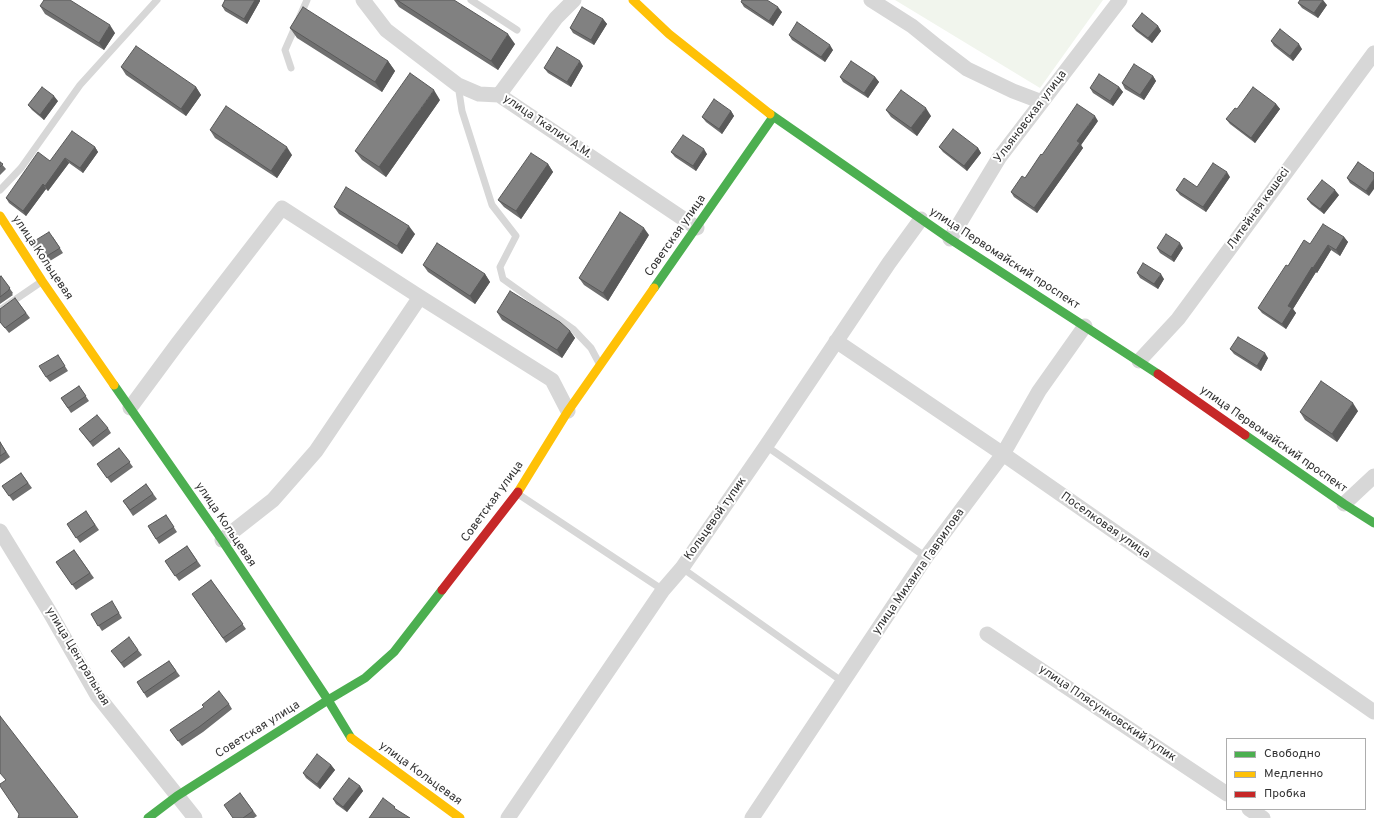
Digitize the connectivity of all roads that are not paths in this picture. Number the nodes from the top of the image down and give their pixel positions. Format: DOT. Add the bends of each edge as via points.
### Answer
graph roads {
  1 [pos="306,0"];
  2 [pos="363,0"];
  3 [pos="471,0"];
  4 [pos="574,0"];
  5 [pos="633,0"];
  6 [pos="871,0"];
  7 [pos="1120,0"];
  8 [pos="155,1"];
  9 [pos="517,30"];
  10 [pos="1374,53"];
  11 [pos="291,68"];
  12 [pos="458,85"];
  13 [pos="500,95"];
  14 [pos="1042,102"];
  15 [pos="773,117"];
  16 [pos="0,190"];
  17 [pos="0,216"];
  18 [pos="921,220"];
  19 [pos="696,228"];
  20 [pos="950,239"];
  21 [pos="42,281"];
  22 [pos="420,298"];
  23 [pos="0,310"];
  24 [pos="1085,326"];
  25 [pos="836,341"];
  26 [pos="1139,361"];
  27 [pos="600,364"];
  28 [pos="130,408"];
  29 [pos="568,411"];
  30 [pos="766,446"];
  31 [pos="1003,454"];
  32 [pos="1374,476"];
  33 [pos="517,494"];
  34 [pos="1344,504"];
  35 [pos="1374,523"];
  36 [pos="0,531"];
  37 [pos="222,540"];
  38 [pos="926,557"];
  39 [pos="682,568"];
  40 [pos="663,590"];
  41 [pos="987,634"];
  42 [pos="843,682"];
  43 [pos="328,700"];
  44 [pos="1374,712"];
  45 [pos="1226,793"];
  46 [pos="177,796"];
  47 [pos="1251,810"];
  48 [pos="148,818"];
  49 [pos="195,818"];
  50 [pos="460,818"];
  51 [pos="508,818"];
  52 [pos="752,818"];
  53 [pos="1263,818"];
  1 -- 11 [label="lane" via="285,50"];
  2 -- 12 [label="street, улица Ткалич А.М." via="386,30"];
  3 -- 9 [label="lane"];
  4 -- 13 [label="street" via="556,18"];
  5 -- 15 [label="street, улица Первомайский проспект" via="669,34"];
  6 -- 14 [label="street" via="912,26 967,69"];
  7 -- 14 [label="street, Ульяновская улица"];
  8 -- 16 [label="lane" via="80,85 21,168"];
  10 -- 26 [label="street, Литейная көшесі" via="1178,319"];
  12 -- 13 [label="street, улица Ткалич А.М." via="479,94"];
  12 -- 27 [label="lane" via="462,111 492,205 516,236 500,267 503,279 573,329 591,348"];
  13 -- 19 [label="street, улица Ткалич А.М."];
  14 -- 20 [label="street, Ульяновская улица" via="999,158"];
  15 -- 18 [label="street, улица Первомайский проспект"];
  15 -- 19 [label="street, Советская улица"];
  17 -- 21 [label="street, улица Кольцевая"];
  18 -- 20 [label="street, улица Первомайский проспект"];
  18 -- 25 [label="street, Кольцевой тупик"];
  19 -- 27 [label="street, Советская улица"];
  20 -- 24 [label="street, улица Первомайский проспект"];
  21 -- 23 [label="lane"];
  21 -- 28 [label="street, улица Кольцевая"];
  22 -- 28 [label="street" via="282,208"];
  22 -- 29 [label="street" via="552,380"];
  22 -- 37 [label="street" via="316,451 273,500"];
  24 -- 26 [label="street, улица Первомайский проспект"];
  24 -- 31 [label="street, улица Михаила Гаврилова" via="1039,391"];
  25 -- 30 [label="street, Кольцевой тупик"];
  25 -- 31 [label="street, Поселковая улица"];
  26 -- 34 [label="street, улица Первомайский проспект"];
  27 -- 29 [label="street, Советская улица"];
  28 -- 37 [label="street, улица Кольцевая"];
  29 -- 33 [label="street, Советская улица"];
  30 -- 38 [label="lane"];
  30 -- 39 [label="street, Кольцевой тупик"];
  31 -- 38 [label="street, улица Михаила Гаврилова"];
  31 -- 44 [label="street, Поселковая улица"];
  32 -- 34 [label="street"];
  33 -- 40 [label="lane"];
  33 -- 43 [label="street, Советская улица" via="394,652 365,678"];
  34 -- 35 [label="street, улица Первомайский проспект"];
  36 -- 46 [label="street, улица Центральная" via="97,696"];
  37 -- 43 [label="street, улица Кольцевая"];
  38 -- 42 [label="street, улица Михаила Гаврилова"];
  39 -- 40 [label="street, Кольцевой тупик"];
  39 -- 42 [label="lane"];
  40 -- 51 [label="street, Кольцевой тупик"];
  41 -- 45 [label="street, улица Плясунковский тупик"];
  42 -- 52 [label="street, улица Михаила Гаврилова"];
  43 -- 46 [label="street, Советская улица"];
  43 -- 50 [label="street, улица Кольцевая" via="352,739"];
  46 -- 48 [label="street, Советская улица"];
  46 -- 49 [label="street, улица Центральная"];
  47 -- 53 [label="street"];
}
